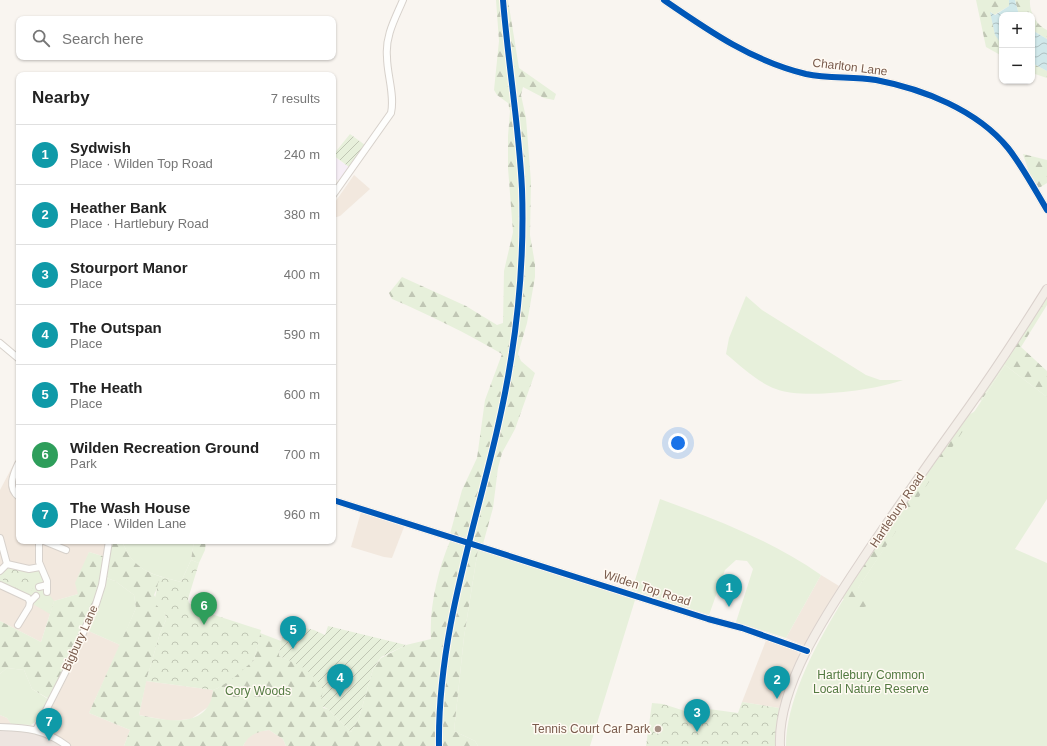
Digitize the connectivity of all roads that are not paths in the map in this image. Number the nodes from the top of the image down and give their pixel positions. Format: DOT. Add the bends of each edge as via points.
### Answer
graph roads {
  1 [pos="403,0"];
  2 [pos="664,0"];
  3 [pos="336,191"];
  4 [pos="1047,210"];
  5 [pos="1047,289"];
  6 [pos="0,343"];
  7 [pos="16,356"];
  8 [pos="16,468"];
  9 [pos="16,495"];
  10 [pos="336,501"];
  11 [pos="0,538"];
  12 [pos="40,544"];
  13 [pos="51,544"];
  14 [pos="109,544"];
  15 [pos="66,550"];
  16 [pos="7,564"];
  17 [pos="40,567"];
  18 [pos="0,571"];
  19 [pos="0,585"];
  20 [pos="47,585"];
  21 [pos="39,587"];
  22 [pos="47,592"];
  23 [pos="36,596"];
  24 [pos="30,602"];
  25 [pos="18,625"];
  26 [pos="807,651"];
  27 [pos="0,727"];
  28 [pos="36,730"];
  29 [pos="67,746"];
  30 [pos="780,746"];
  1 -- 3 [label="street" via="387,42 391,113"];
  2 -- 4 [label="street, Charlton Lane" via="729,44 772,63 829,78 873,80 894,84 969,114 1007,147"];
  5 -- 26 [label="main road, Hartlebury Road" via="837,598"];
  6 -- 7 [label="street"];
  8 -- 9 [label="street" via="12,483"];
  10 -- 26 [label="street, Wilden Top Road" via="742,628"];
  11 -- 16 [label="street"];
  12 -- 17 [label="street"];
  13 -- 15 [label="street"];
  14 -- 28 [label="street, Bigbury Lane" via="96,604"];
  16 -- 17 [label="street" via="24,568"];
  16 -- 18 [label="street"];
  17 -- 20 [label="street"];
  19 -- 24 [label="street" via="28,598"];
  20 -- 21 [label="street"];
  20 -- 22 [label="street"];
  23 -- 24 [label="street"];
  24 -- 25 [label="street"];
  26 -- 30 [label="main road, Hartlebury Road" via="784,709"];
  27 -- 28 [label="street"];
  28 -- 29 [label="street" via="52,736"];
}
